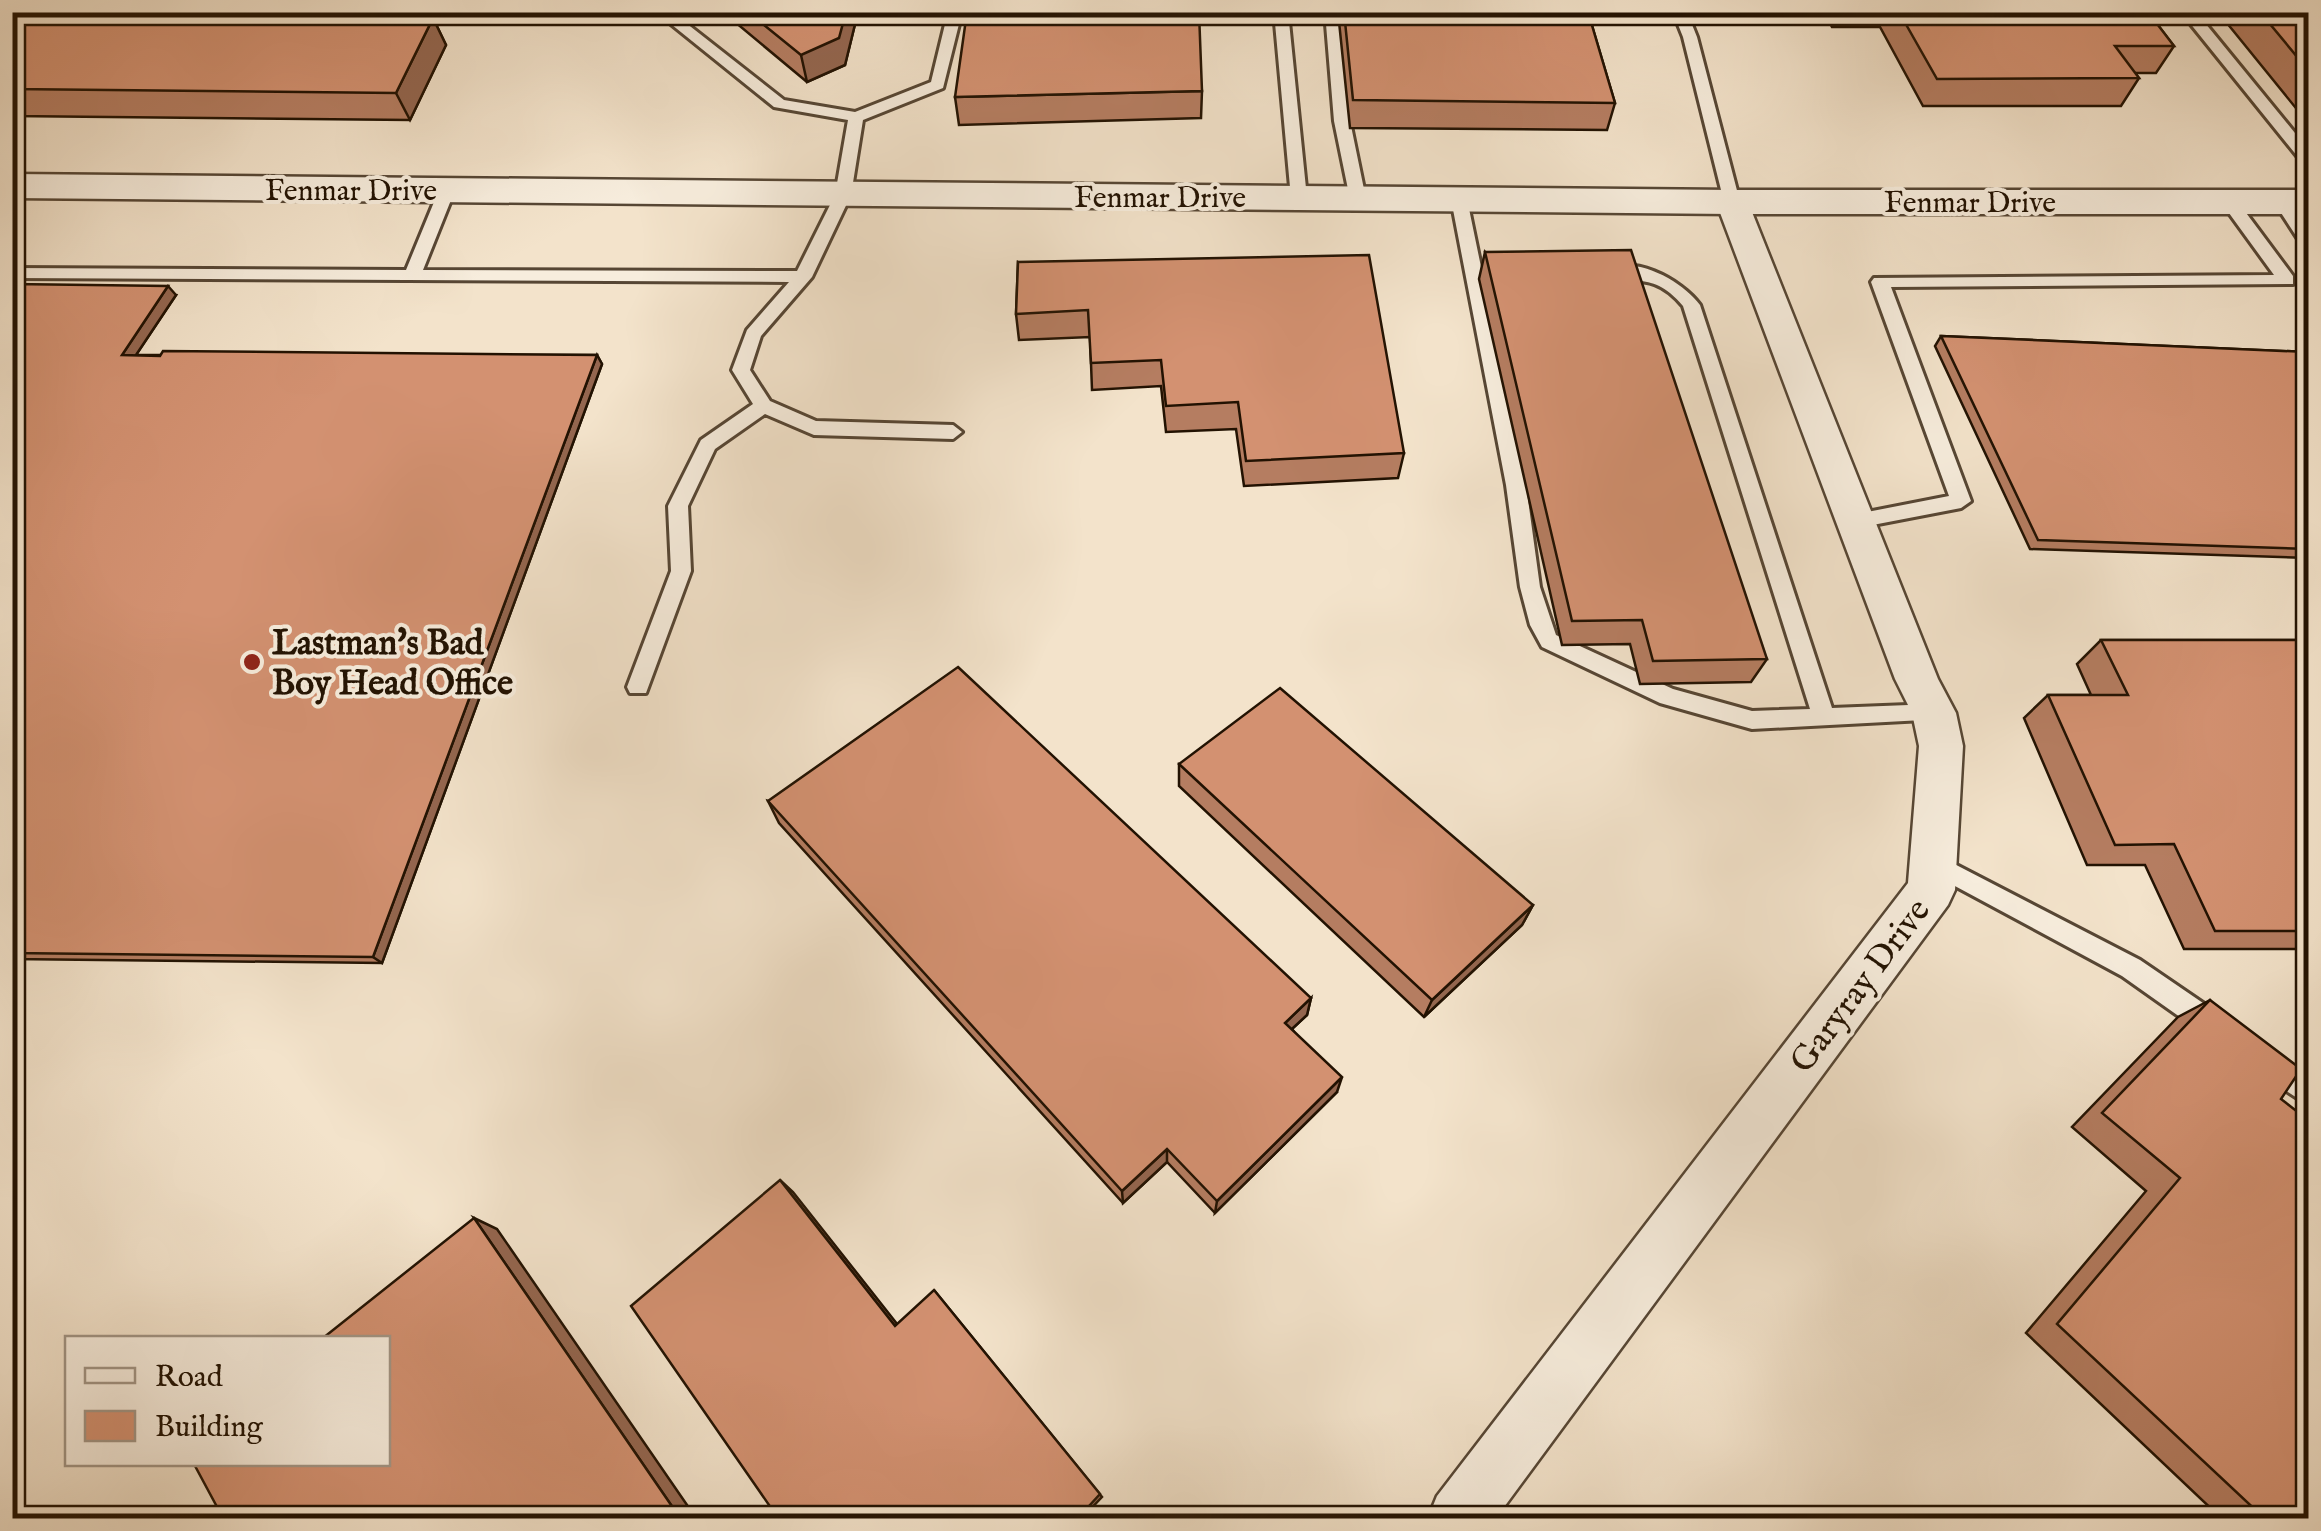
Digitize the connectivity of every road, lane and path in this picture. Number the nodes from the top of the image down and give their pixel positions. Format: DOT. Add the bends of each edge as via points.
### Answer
graph roads {
  1 [pos="663,12"];
  2 [pos="954,12"];
  3 [pos="1281,12"];
  4 [pos="1332,12"];
  5 [pos="1680,12"];
  6 [pos="2188,12"];
  7 [pos="856,117"];
  8 [pos="2308,159"];
  9 [pos="12,186"];
  10 [pos="446,190"];
  11 [pos="844,195"];
  12 [pos="1298,198"];
  13 [pos="1358,198"];
  14 [pos="1459,200"];
  15 [pos="1732,202"];
  16 [pos="2230,202"];
  17 [pos="2295,202"];
  18 [pos="2308,241"];
  19 [pos="12,273"];
  20 [pos="1587,273"];
  21 [pos="412,275"];
  22 [pos="803,277"];
  23 [pos="763,406"];
  24 [pos="953,432"];
  25 [pos="1857,521"];
  26 [pos="638,687"];
  27 [pos="1934,713"];
  28 [pos="1824,718"];
  29 [pos="1935,864"];
  30 [pos="2308,1092"];
  31 [pos="1460,1518"];
  1 -- 7 [label="lane" via="779,104"];
  2 -- 7 [label="lane" via="938,85"];
  3 -- 12 [label="lane"];
  4 -- 13 [label="lane" via="1342,122"];
  5 -- 15 [label="lane"];
  6 -- 8 [label="lane"];
  7 -- 11 [label="lane"];
  9 -- 10 [label="street, Fenmar Drive"];
  10 -- 11 [label="street, Fenmar Drive"];
  10 -- 21 [label="lane"];
  11 -- 12 [label="street, Fenmar Drive"];
  11 -- 22 [label="lane"];
  12 -- 13 [label="street, Fenmar Drive"];
  13 -- 14 [label="street, Fenmar Drive"];
  14 -- 15 [label="street, Fenmar Drive"];
  14 -- 28 [label="lane" via="1482,273 1534,599 1549,641 1620,677 1752,720"];
  15 -- 16 [label="street, Fenmar Drive"];
  15 -- 25 [label="street, Garyray Drive"];
  16 -- 17 [label="street, Fenmar Drive"];
  16 -- 25 [label="lane" via="2286,280 1880,282 1961,501"];
  17 -- 18 [label="lane"];
  19 -- 21 [label="lane"];
  20 -- 28 [label="lane" via="1659,277 1677,286 1691,305"];
  21 -- 22 [label="lane"];
  22 -- 23 [label="lane" via="752,334 741,370"];
  23 -- 24 [label="lane" via="814,428"];
  23 -- 26 [label="lane" via="708,445 678,506 681,572"];
  25 -- 27 [label="street, Garyray Drive"];
  27 -- 28 [label="lane"];
  27 -- 29 [label="street, Garyray Drive" via="1941,746"];
  29 -- 30 [label="lane" via="2132,968"];
  29 -- 31 [label="street, Garyray Drive" via="1931,890"];
}
